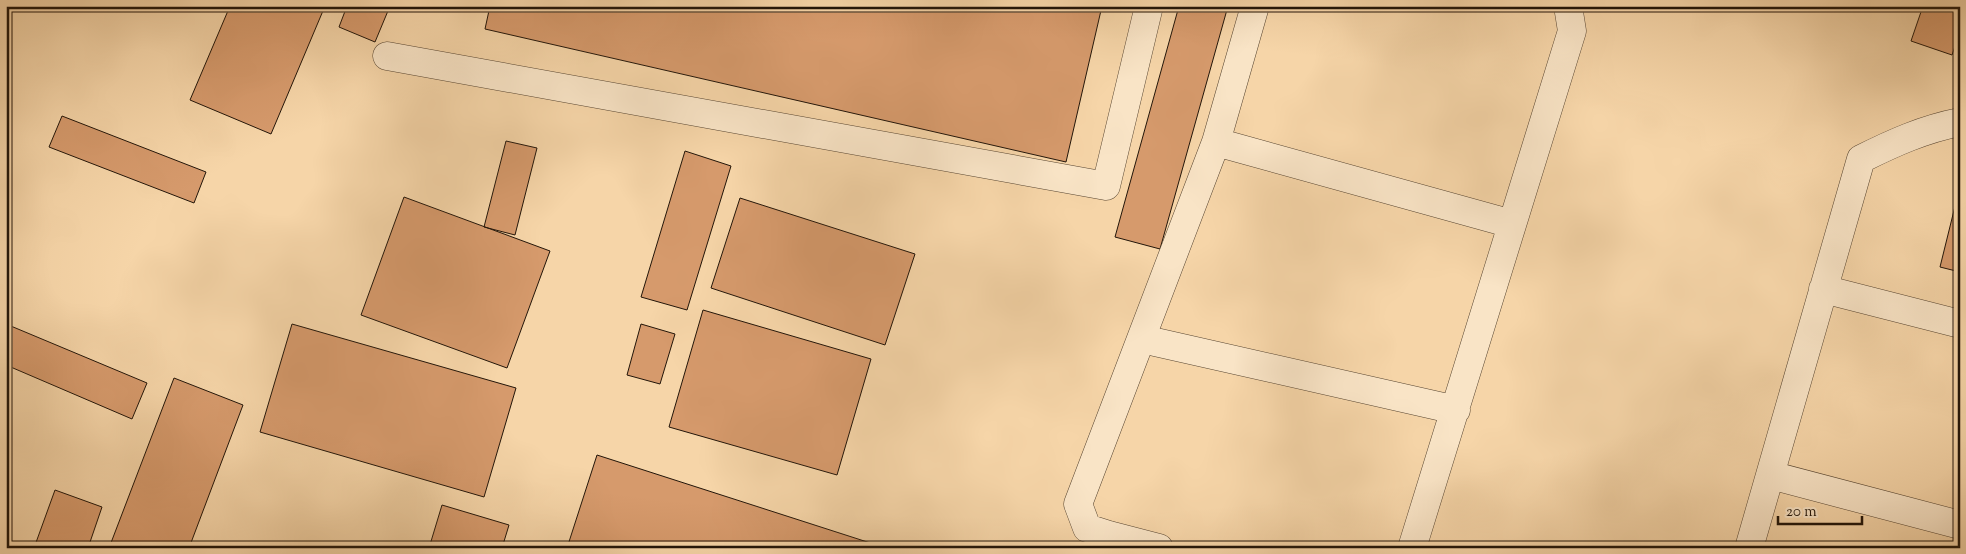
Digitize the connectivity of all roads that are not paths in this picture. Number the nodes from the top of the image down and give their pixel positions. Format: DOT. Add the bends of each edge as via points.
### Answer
graph roads {
  1 [pos="1149,6"];
  2 [pos="1255,6"];
  3 [pos="1568,6"];
  4 [pos="387,56"];
  5 [pos="1960,122"];
  6 [pos="1216,142"];
  7 [pos="1512,224"];
  8 [pos="1824,289"];
  9 [pos="1960,324"];
  10 [pos="1142,340"];
  11 [pos="1456,410"];
  12 [pos="1770,475"];
  13 [pos="1960,525"];
  14 [pos="1159,548"];
  15 [pos="1412,548"];
  16 [pos="1749,548"];
  1 -- 4 [label="street" via="1106,186"];
  2 -- 6 [label="street"];
  3 -- 7 [label="street" via="1572,31"];
  5 -- 8 [label="street" via="1901,139 1861,159"];
  6 -- 7 [label="street"];
  6 -- 10 [label="street"];
  7 -- 11 [label="street"];
  8 -- 9 [label="street"];
  8 -- 12 [label="street"];
  10 -- 11 [label="street"];
  10 -- 14 [label="street" via="1078,504 1087,528"];
  11 -- 15 [label="street"];
  12 -- 13 [label="street"];
  12 -- 16 [label="street"];
}
